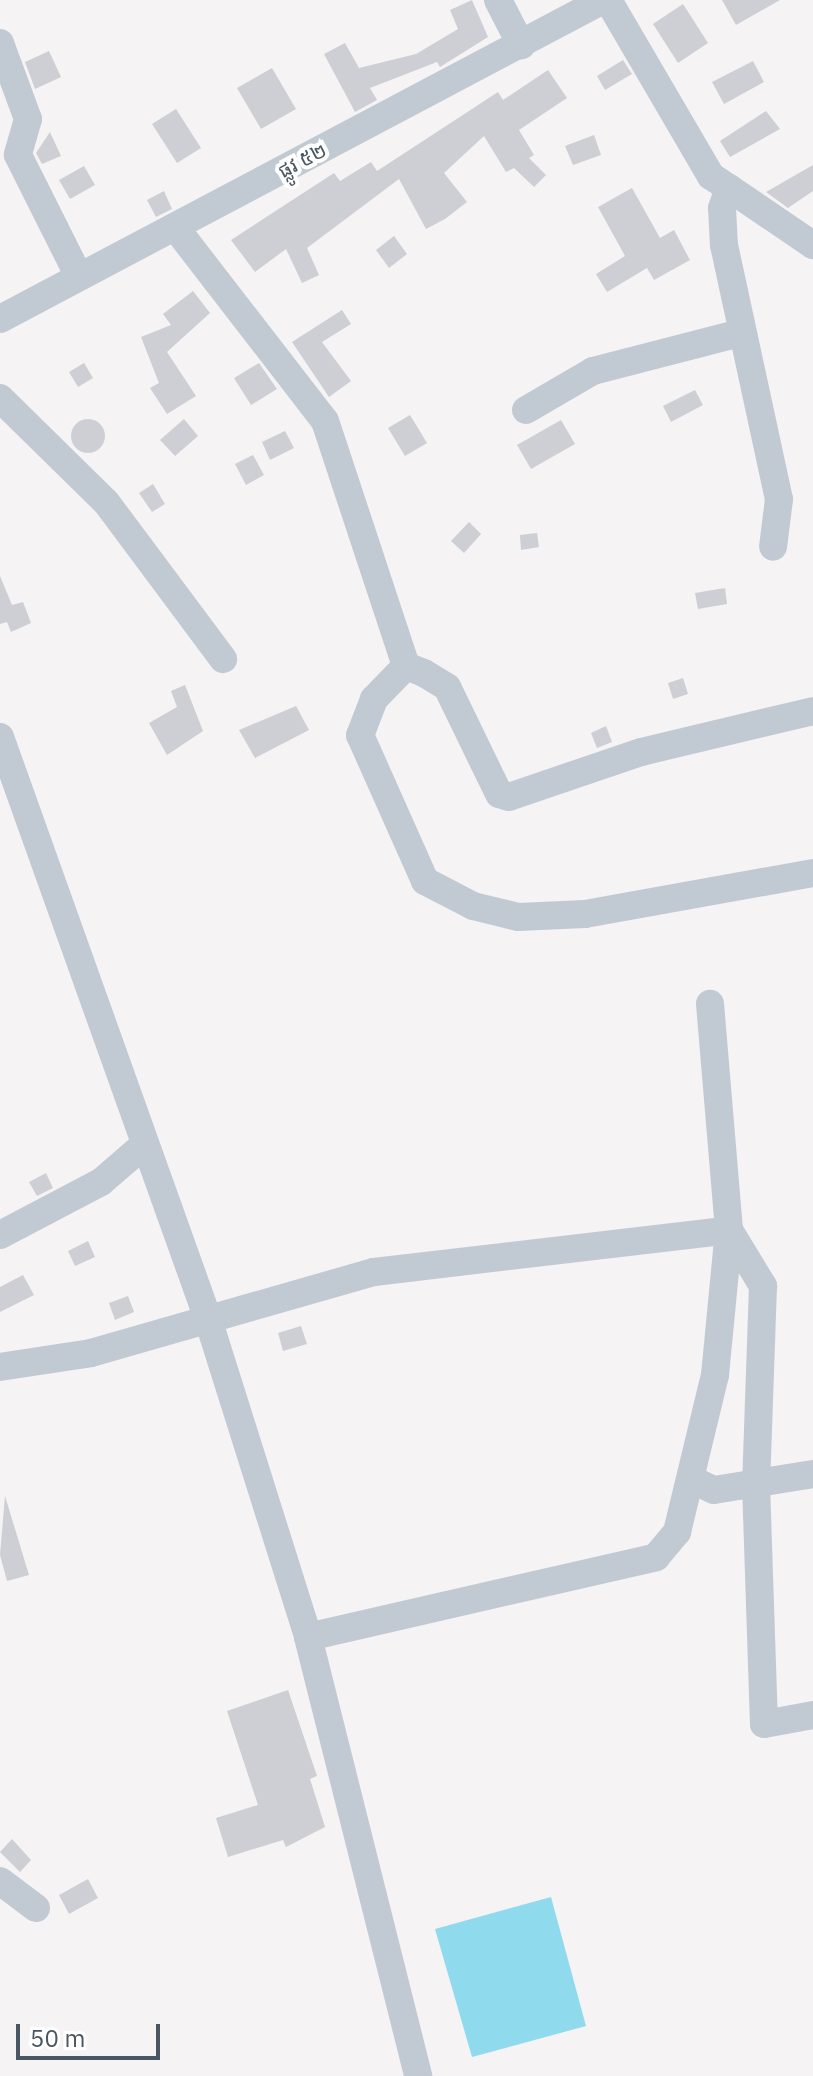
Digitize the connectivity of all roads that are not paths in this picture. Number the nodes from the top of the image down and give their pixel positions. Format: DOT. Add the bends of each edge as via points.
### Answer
graph roads {
  1 [pos="498,0"];
  2 [pos="606,0"];
  3 [pos="0,43"];
  4 [pos="521,45"];
  5 [pos="729,188"];
  6 [pos="175,227"];
  7 [pos="813,245"];
  8 [pos="79,277"];
  9 [pos="0,319"];
  10 [pos="740,333"];
  11 [pos="0,398"];
  12 [pos="526,410"];
  13 [pos="773,547"];
  14 [pos="223,659"];
  15 [pos="406,666"];
  16 [pos="813,711"];
  17 [pos="0,737"];
  18 [pos="813,873"];
  19 [pos="710,1004"];
  20 [pos="145,1144"];
  21 [pos="729,1230"];
  22 [pos="0,1235"];
  23 [pos="208,1319"];
  24 [pos="0,1367"];
  25 [pos="813,1474"];
  26 [pos="691,1479"];
  27 [pos="756,1484"];
  28 [pos="308,1637"];
  29 [pos="813,1715"];
  30 [pos="0,1881"];
  31 [pos="36,1908"];
  32 [pos="418,2076"];
  1 -- 4 [label="street"];
  2 -- 4 [label="street, ផ្លូវ ៥២"];
  2 -- 5 [label="street" via="711,176"];
  3 -- 8 [label="street" via="28,119 18,155"];
  4 -- 6 [label="street, ផ្លូវ ៥២"];
  5 -- 7 [label="street"];
  5 -- 10 [label="street" via="723,232"];
  6 -- 8 [label="street, ផ្លូវ ៥២"];
  6 -- 15 [label="street" via="325,421"];
  8 -- 9 [label="street, ផ្លូវ ៥២"];
  10 -- 12 [label="street" via="593,371"];
  10 -- 13 [label="street" via="779,499"];
  11 -- 14 [label="street" via="106,502"];
  15 -- 16 [label="street" via="447,687 499,794 509,797 641,752"];
  15 -- 18 [label="street" via="374,699 360,735 425,881 447,896 518,917 585,914"];
  17 -- 20 [label="street"];
  19 -- 21 [label="street"];
  20 -- 22 [label="street" via="101,1182"];
  20 -- 23 [label="street"];
  21 -- 23 [label="street" via="374,1272"];
  21 -- 26 [label="street" via="715,1375"];
  21 -- 27 [label="street" via="763,1286"];
  23 -- 24 [label="street" via="76,1356"];
  23 -- 28 [label="street"];
  25 -- 27 [label="street"];
  26 -- 27 [label="street" via="714,1490"];
  26 -- 28 [label="street" via="677,1532 656,1557"];
  27 -- 29 [label="street" via="764,1724"];
  28 -- 32 [label="street"];
  30 -- 31 [label="street"];
}
